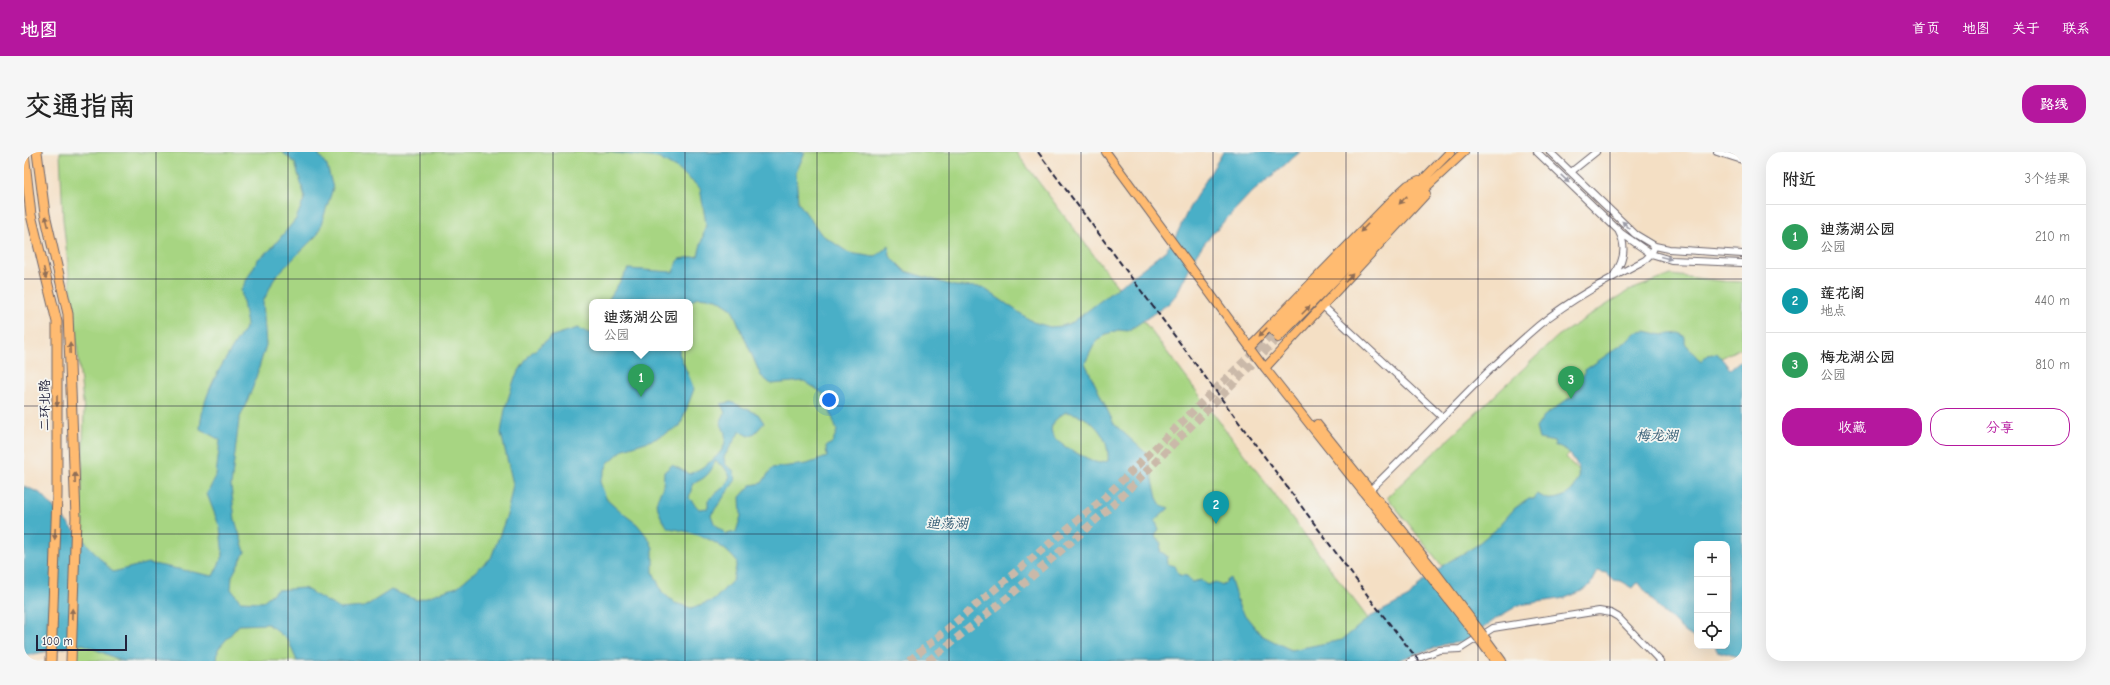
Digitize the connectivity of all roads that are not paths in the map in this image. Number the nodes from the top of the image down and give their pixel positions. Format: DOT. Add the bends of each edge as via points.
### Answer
graph roads {
  1 [pos="24,152"];
  2 [pos="37,152"];
  3 [pos="1106,152"];
  4 [pos="1112,152"];
  5 [pos="1450,152"];
  6 [pos="1464,152"];
  7 [pos="1537,152"];
  8 [pos="1550,152"];
  9 [pos="1596,152"];
  10 [pos="1717,152"];
  11 [pos="1742,160"];
  12 [pos="1571,172"];
  13 [pos="1439,174"];
  14 [pos="1425,177"];
  15 [pos="1617,228"];
  16 [pos="1171,235"];
  17 [pos="1655,246"];
  18 [pos="1651,254"];
  19 [pos="1742,254"];
  20 [pos="1742,263"];
  21 [pos="1612,277"];
  22 [pos="1323,306"];
  23 [pos="1251,344"];
  24 [pos="1267,366"];
  25 [pos="1442,417"];
  26 [pos="1368,491"];
  27 [pos="1481,637"];
  28 [pos="71,657"];
  29 [pos="51,659"];
  30 [pos="1411,661"];
  31 [pos="1495,661"];
  32 [pos="1502,661"];
  33 [pos="1660,661"];
  1 -- 29 [label="highway, 二环北路, one-way" via="30,215 57,322 57,495"];
  28 -- 2 [label="highway, 二环北路, one-way" via="76,517 68,314 45,214"];
  3 -- 16 [label="main road"];
  4 -- 16 [label="main road"];
  5 -- 14 [label="main road"];
  6 -- 13 [label="main road"];
  7 -- 15 [label="street, one-way"];
  8 -- 12 [label="street"];
  9 -- 12 [label="street"];
  10 -- 11 [label="street"];
  17 -- 12 [label="street, one-way" via="1635,234"];
  14 -- 13 [label="main road, one-way" via="1276,335"];
  22 -- 13 [label="main road, one-way" via="1425,196"];
  14 -- 23 [label="main road, one-way" via="1408,185 1396,196"];
  15 -- 18 [label="street"];
  15 -- 21 [label="street" via="1624,249 1621,263"];
  16 -- 23 [label="main road"];
  17 -- 18 [label="street"];
  17 -- 19 [label="street" via="1682,251"];
  18 -- 20 [label="street, one-way" via="1671,260"];
  18 -- 21 [label="street"];
  21 -- 25 [label="street" via="1540,325"];
  22 -- 24 [label="main road"];
  22 -- 25 [label="street"];
  23 -- 24 [label="main road"];
  24 -- 26 [label="main road"];
  25 -- 26 [label="street"];
  26 -- 27 [label="main road, bridge"];
  27 -- 31 [label="main road"];
  27 -- 32 [label="main road"];
  30 -- 33 [label="street" via="1439,650 1460,649 1493,628 1599,611 1618,617"];
}
